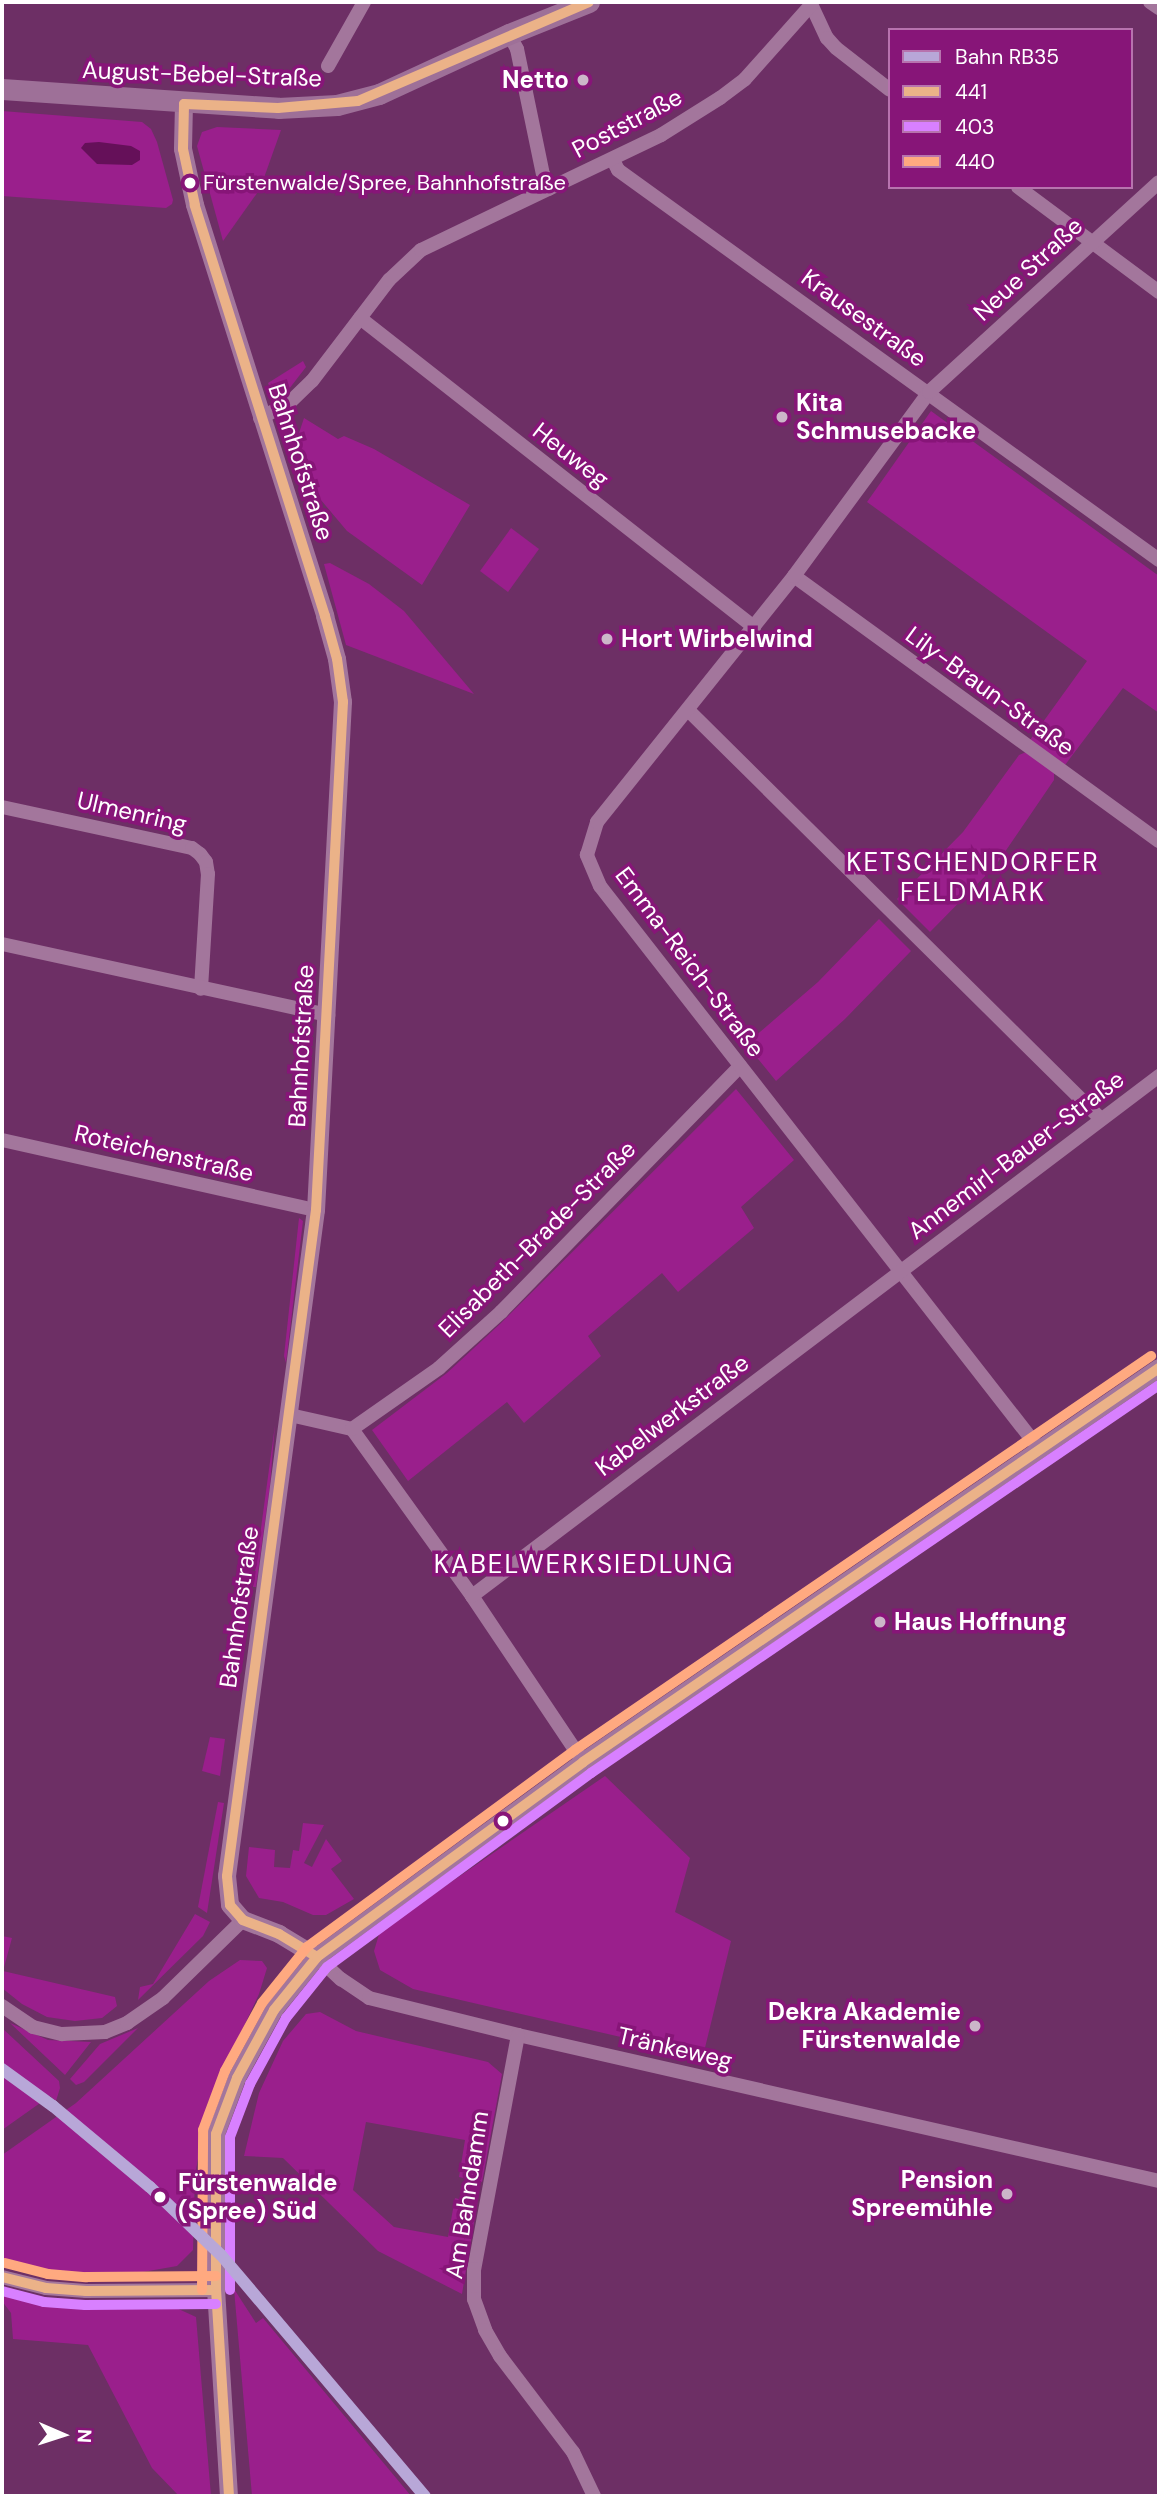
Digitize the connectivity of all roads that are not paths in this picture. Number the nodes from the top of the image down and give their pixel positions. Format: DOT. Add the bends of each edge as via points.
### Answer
graph roads {
  1 [pos="364,2"];
  2 [pos="589,2"];
  3 [pos="1150,2"];
  4 [pos="810,3"];
  5 [pos="1159,8"];
  6 [pos="509,34"];
  7 [pos="328,65"];
  8 [pos="888,88"];
  9 [pos="2,89"];
  10 [pos="184,104"];
  11 [pos="613,159"];
  12 [pos="1159,181"];
  13 [pos="550,189"];
  14 [pos="1021,189"];
  15 [pos="1090,242"];
  16 [pos="1159,292"];
  17 [pos="360,318"];
  18 [pos="929,392"];
  19 [pos="260,418"];
  20 [pos="1159,560"];
  21 [pos="794,576"];
  22 [pos="754,627"];
  23 [pos="689,711"];
  24 [pos="2,807"];
  25 [pos="1159,841"];
  26 [pos="2,944"];
  27 [pos="201,989"];
  28 [pos="328,1014"];
  29 [pos="740,1066"];
  30 [pos="1159,1076"];
  31 [pos="1101,1119"];
  32 [pos="2,1140"];
  33 [pos="316,1210"];
  34 [pos="900,1270"];
  35 [pos="1159,1368"];
  36 [pos="290,1415"];
  37 [pos="352,1429"];
  38 [pos="1040,1450"];
  39 [pos="472,1596"];
  40 [pos="583,1762"];
  41 [pos="243,1920"];
  42 [pos="317,1957"];
  43 [pos="2,2006"];
  44 [pos="518,2035"];
  45 [pos="1159,2181"];
  46 [pos="2,2277"];
  47 [pos="216,2290"];
  48 [pos="229,2496"];
  49 [pos="594,2496"];
  1 -- 7 [label="street"];
  2 -- 6 [label="main road, August-Bebel-Straße"];
  3 -- 5 [label="street"];
  4 -- 8 [label="street" via="836,48"];
  4 -- 11 [label="street, Poststraße" via="745,79 661,135"];
  6 -- 10 [label="main road, August-Bebel-Straße" via="379,94 337,105"];
  6 -- 13 [label="street" via="517,49"];
  9 -- 10 [label="main road, August-Bebel-Straße"];
  10 -- 19 [label="street, Bahnhofstraße" via="183,149 195,205"];
  11 -- 13 [label="street, Poststraße"];
  11 -- 18 [label="street, Krausestraße" via="618,170"];
  12 -- 15 [label="street, Neue Straße"];
  13 -- 17 [label="street, Poststraße" via="421,250 389,280"];
  14 -- 15 [label="street"];
  15 -- 16 [label="street"];
  15 -- 18 [label="street, Neue Straße"];
  17 -- 19 [label="street, Poststraße" via="312,381 288,404"];
  17 -- 22 [label="street, Heuweg"];
  18 -- 20 [label="street, Krausestraße"];
  18 -- 21 [label="street, Emma-Reich-Straße"];
  19 -- 28 [label="street, Bahnhofstraße" via="325,616 343,702"];
  21 -- 22 [label="street, Emma-Reich-Straße"];
  21 -- 25 [label="street, Lily-Braun-Straße"];
  22 -- 23 [label="street, Emma-Reich-Straße"];
  23 -- 29 [label="street, Emma-Reich-Straße" via="597,822 587,855 600,886"];
  23 -- 31 [label="street"];
  24 -- 27 [label="street, Ulmenring" via="192,848 200,854 208,874"];
  26 -- 27 [label="street"];
  27 -- 28 [label="street"];
  28 -- 33 [label="street, Bahnhofstraße"];
  29 -- 34 [label="street, Emma-Reich-Straße"];
  29 -- 37 [label="street, Elisabeth-Brade-Straße" via="501,1312 439,1368"];
  30 -- 31 [label="street, Annemirl-Bauer-Straße"];
  31 -- 34 [label="street, Annemirl-Bauer-Straße"];
  32 -- 33 [label="street, Roteichenstraße"];
  33 -- 36 [label="street, Bahnhofstraße"];
  34 -- 38 [label="street, Emma-Reich-Straße"];
  34 -- 39 [label="street, Kabelwerkstraße"];
  35 -- 38 [label="street"];
  36 -- 37 [label="street"];
  36 -- 41 [label="street, Bahnhofstraße" via="227,1876 229,1905"];
  37 -- 39 [label="street"];
  38 -- 40 [label="street"];
  39 -- 40 [label="street"];
  40 -- 42 [label="street"];
  41 -- 42 [label="street" via="279,1934"];
  41 -- 43 [label="street" via="163,1997 127,2023 105,2032 62,2034 33,2027"];
  42 -- 44 [label="street, Tränkeweg" via="369,1998"];
  42 -- 47 [label="street" via="274,2010 237,2078 216,2134"];
  44 -- 45 [label="street, Tränkeweg"];
  44 -- 49 [label="street, Am Bahndamm" via="474,2269 474,2299 500,2356 573,2452"];
  46 -- 47 [label="street" via="46,2288 86,2291"];
  47 -- 48 [label="street"];
}
